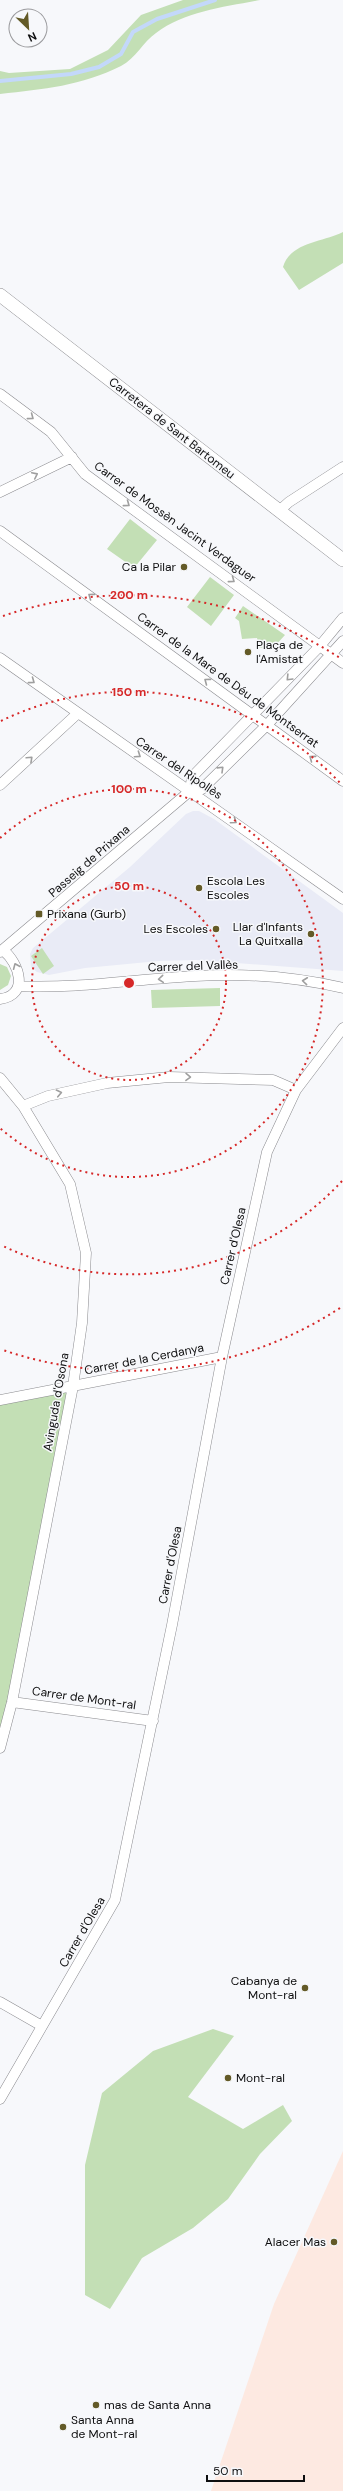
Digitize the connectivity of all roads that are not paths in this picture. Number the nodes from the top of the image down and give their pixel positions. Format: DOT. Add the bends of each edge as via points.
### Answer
graph roads {
  1 [pos="0,295"];
  2 [pos="0,394"];
  3 [pos="72,457"];
  4 [pos="343,467"];
  5 [pos="0,492"];
  6 [pos="280,510"];
  7 [pos="0,531"];
  8 [pos="343,560"];
  9 [pos="343,618"];
  10 [pos="343,641"];
  11 [pos="319,647"];
  12 [pos="332,655"];
  13 [pos="0,658"];
  14 [pos="343,663"];
  15 [pos="77,714"];
  16 [pos="253,716"];
  17 [pos="267,725"];
  18 [pos="343,781"];
  19 [pos="0,785"];
  20 [pos="190,790"];
  21 [pos="343,899"];
  22 [pos="2,951"];
  23 [pos="18,986"];
  24 [pos="343,988"];
  25 [pos="0,999"];
  26 [pos="343,1028"];
  27 [pos="0,1078"];
  28 [pos="296,1090"];
  29 [pos="23,1106"];
  30 [pos="222,1357"];
  31 [pos="73,1386"];
  32 [pos="0,1400"];
  33 [pos="12,1702"];
  34 [pos="152,1721"];
  35 [pos="0,1748"];
  36 [pos="0,2002"];
  37 [pos="42,2026"];
  38 [pos="0,2099"];
  1 -- 6 [label="street, Carretera de Sant Bartomeu"];
  2 -- 3 [label="street, Carrer de Mossèn Jacint Verdaguer, one-way" via="51,432"];
  5 -- 3 [label="street, one-way"];
  3 -- 11 [label="street, Carrer de Mossèn Jacint Verdaguer, one-way" via="85,474 282,617"];
  4 -- 6 [label="street"];
  6 -- 8 [label="street, Carretera de Sant Bartomeu"];
  16 -- 7 [label="street, Carrer de la Mare de Déu de Montserrat, one-way"];
  9 -- 11 [label="street, Passeig de Prixana"];
  10 -- 12 [label="street, Passeig de Prixana"];
  11 -- 12 [label="street, Carrer de Mossèn Jacint Verdaguer"];
  11 -- 16 [label="street, Passeig de Prixana, one-way"];
  12 -- 14 [label="street, Carrer de Mossèn Jacint Verdaguer"];
  12 -- 17 [label="street, Passeig de Prixana"];
  13 -- 15 [label="street, Carrer del Ripollès, one-way"];
  19 -- 15 [label="street, one-way"];
  15 -- 20 [label="street, Carrer del Ripollès, one-way"];
  16 -- 17 [label="street, Carrer de la Mare de Déu de Montserrat"];
  16 -- 20 [label="street, Passeig de Prixana" via="192,777"];
  18 -- 17 [label="street, Carrer de la Mare de Déu de Montserrat, one-way"];
  20 -- 17 [label="street, Passeig de Prixana, one-way" via="202,788"];
  20 -- 21 [label="street, Carrer del Ripollès, one-way"];
  20 -- 22 [label="street, Passeig de Prixana"];
  23 -- 22 [label="street, one-way" via="18,969 15,961"];
  24 -- 23 [label="street, Carrer del Vallès, one-way" via="277,978 195,976 53,988"];
  23 -- 25 [label="street" via="11,995"];
  26 -- 28 [label="street, Carrer d'Olesa"];
  27 -- 29 [label="street, Avinguda d'Osona"];
  29 -- 28 [label="street, one-way" via="48,1096 107,1083 169,1077 273,1080"];
  28 -- 30 [label="street, Carrer d'Olesa" via="267,1152"];
  29 -- 31 [label="street, Avinguda d'Osona" via="70,1184 86,1253 82,1323"];
  30 -- 31 [label="street, Carrer de la Cerdanya"];
  30 -- 34 [label="street, Carrer d'Olesa"];
  31 -- 32 [label="street, Carrer de la Cerdanya"];
  31 -- 33 [label="street, Avinguda d'Osona"];
  33 -- 34 [label="street, Carrer de Mont-ral"];
  33 -- 35 [label="street, Avinguda d'Osona"];
  34 -- 37 [label="street, Carrer d'Olesa" via="115,1900"];
  36 -- 37 [label="street"];
  37 -- 38 [label="street, Carrer d'Olesa"];
}
